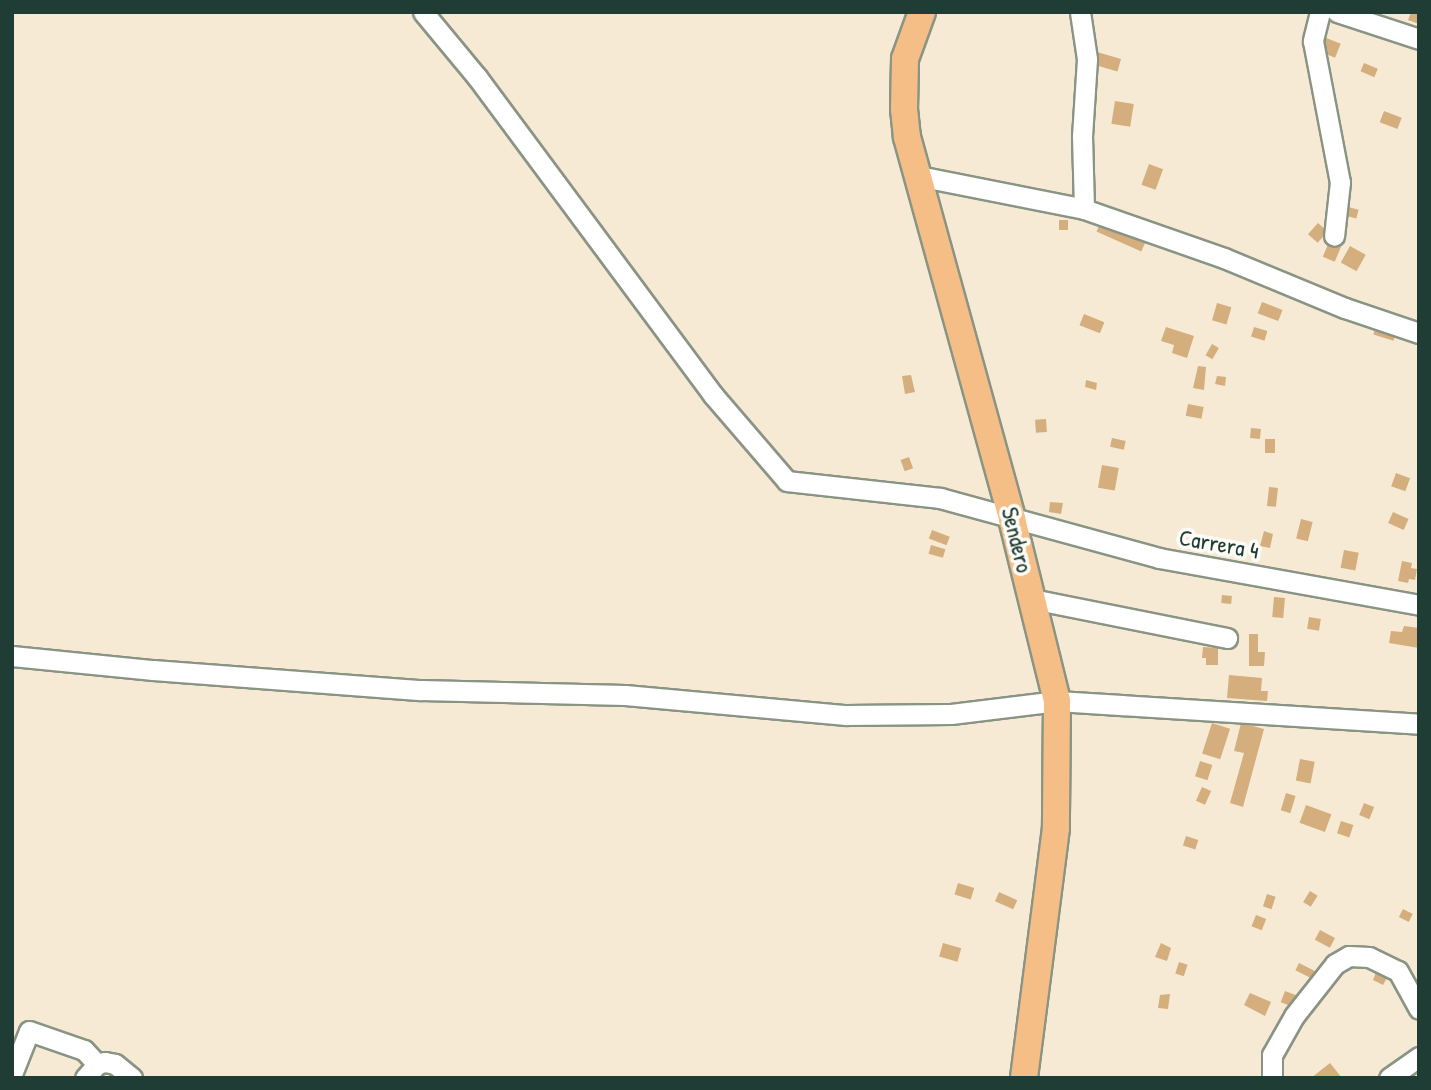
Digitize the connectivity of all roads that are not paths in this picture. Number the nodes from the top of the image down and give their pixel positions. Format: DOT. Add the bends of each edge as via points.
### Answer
graph roads {
  1 [pos="423,12"];
  2 [pos="922,12"];
  3 [pos="1080,12"];
  4 [pos="1320,12"];
  5 [pos="1337,12"];
  6 [pos="1419,39"];
  7 [pos="918,176"];
  8 [pos="1084,209"];
  9 [pos="1334,236"];
  10 [pos="1419,333"];
  11 [pos="1012,519"];
  12 [pos="1032,599"];
  13 [pos="1419,605"];
  14 [pos="1227,638"];
  15 [pos="12,656"];
  16 [pos="1057,701"];
  17 [pos="1419,724"];
  18 [pos="1419,1009"];
  19 [pos="1419,1056"];
  20 [pos="91,1071"];
  21 [pos="12,1074"];
  22 [pos="132,1078"];
  23 [pos="1024,1078"];
  24 [pos="1272,1078"];
  25 [pos="1390,1078"];
  1 -- 11 [label="street, Carrera 4" via="477,77 713,395 787,481 940,498"];
  2 -- 7 [label="main road, Sendero" via="905,59 903,85 907,137"];
  3 -- 8 [label="street" via="1087,59"];
  4 -- 9 [label="street" via="1313,41 1340,182"];
  5 -- 6 [label="street"];
  7 -- 8 [label="street"];
  7 -- 11 [label="main road, Sendero"];
  8 -- 10 [label="street"];
  11 -- 12 [label="main road, Sendero"];
  11 -- 13 [label="street, Carrera 4" via="1159,558"];
  12 -- 14 [label="street"];
  12 -- 16 [label="main road, Sendero"];
  15 -- 16 [label="street" via="421,690 625,695 846,715 951,714"];
  16 -- 17 [label="street"];
  16 -- 23 [label="main road, Sendero" via="1056,828"];
  18 -- 24 [label="street" via="1398,971 1369,957 1349,956 1335,964 1294,1016 1272,1055"];
  19 -- 25 [label="street"];
  20 -- 21 [label="street" via="84,1050 29,1031"];
  20 -- 22 [label="street" via="115,1065"];
}
